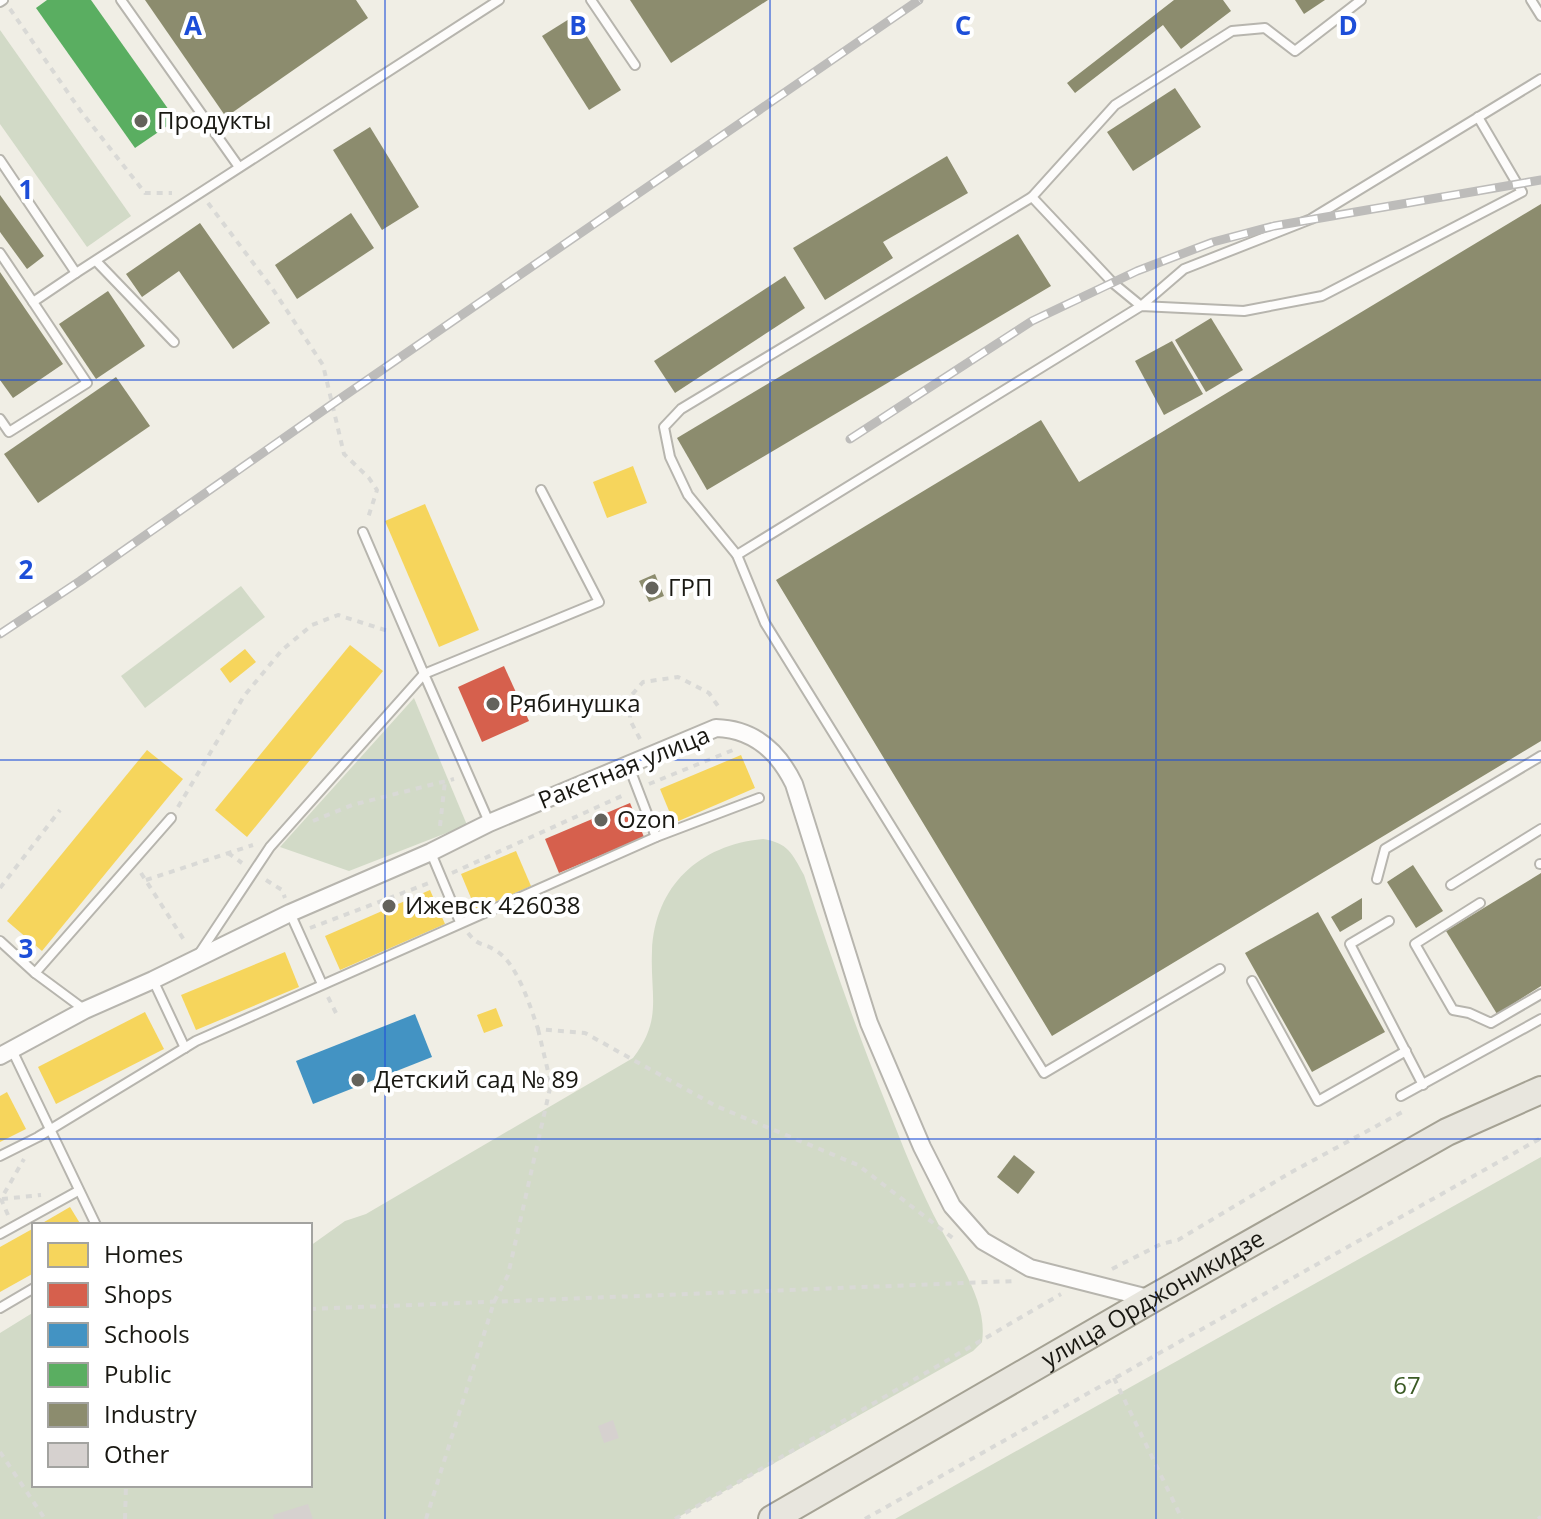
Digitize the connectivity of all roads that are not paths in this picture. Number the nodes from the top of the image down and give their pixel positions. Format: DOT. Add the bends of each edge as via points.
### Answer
graph roads {
  1 [pos="121,0"];
  2 [pos="499,0"];
  3 [pos="591,0"];
  4 [pos="1361,0"];
  5 [pos="1531,0"];
  6 [pos="1541,16"];
  7 [pos="635,65"];
  8 [pos="1541,79"];
  9 [pos="1478,117"];
  10 [pos="0,160"];
  11 [pos="239,167"];
  12 [pos="1032,197"];
  13 [pos="0,253"];
  14 [pos="96,261"];
  15 [pos="76,273"];
  16 [pos="33,302"];
  17 [pos="1141,306"];
  18 [pos="174,342"];
  19 [pos="0,419"];
  20 [pos="541,490"];
  21 [pos="363,532"];
  22 [pos="737,555"];
  23 [pos="424,674"];
  24 [pos="1541,756"];
  25 [pos="628,764"];
  26 [pos="759,798"];
  27 [pos="171,818"];
  28 [pos="489,823"];
  29 [pos="1541,829"];
  30 [pos="656,837"];
  31 [pos="431,852"];
  32 [pos="1377,879"];
  33 [pos="1451,885"];
  34 [pos="1480,903"];
  35 [pos="290,913"];
  36 [pos="1389,921"];
  37 [pos="460,922"];
  38 [pos="0,941"];
  39 [pos="196,959"];
  40 [pos="1220,969"];
  41 [pos="35,973"];
  42 [pos="153,980"];
  43 [pos="1252,981"];
  44 [pos="322,984"];
  45 [pos="1541,994"];
  46 [pos="85,1010"];
  47 [pos="1541,1019"];
  48 [pos="185,1048"];
  49 [pos="1406,1051"];
  50 [pos="6,1053"];
  51 [pos="1423,1085"];
  52 [pos="1541,1090"];
  53 [pos="1401,1096"];
  54 [pos="48,1130"];
  55 [pos="0,1156"];
  56 [pos="78,1191"];
  57 [pos="95,1223"];
  58 [pos="0,1234"];
  59 [pos="32,1289"];
  60 [pos="1152,1299"];
  61 [pos="0,1308"];
  62 [pos="772,1519"];
  1 -- 11 [label="lane"];
  2 -- 11 [label="lane"];
  3 -- 7 [label="lane"];
  4 -- 12 [label="lane" via="1295,51 1265,28 1232,31 1115,105"];
  5 -- 6 [label="lane"];
  8 -- 9 [label="lane"];
  9 -- 17 [label="lane" via="1311,219 1184,269"];
  9 -- 17 [label="lane" via="1522,192 1322,296 1244,311"];
  10 -- 15 [label="lane"];
  11 -- 14 [label="lane"];
  12 -- 17 [label="lane"];
  12 -- 22 [label="lane" via="681,409 664,427 670,457 688,495"];
  13 -- 16 [label="lane"];
  14 -- 15 [label="lane"];
  14 -- 18 [label="lane"];
  15 -- 16 [label="lane"];
  16 -- 19 [label="lane" via="87,383 9,432"];
  17 -- 22 [label="lane"];
  20 -- 23 [label="lane" via="599,602"];
  21 -- 23 [label="lane"];
  22 -- 40 [label="lane" via="765,623 1044,1073"];
  23 -- 28 [label="lane"];
  23 -- 39 [label="lane" via="270,847"];
  24 -- 32 [label="lane" via="1385,849"];
  25 -- 28 [label="street, Ракетная улица"];
  25 -- 30 [label="lane"];
  25 -- 60 [label="street, Ракетная улица" via="716,728 763,742 794,784 869,1023 952,1206 983,1241 1030,1268"];
  26 -- 30 [label="lane"];
  27 -- 41 [label="lane"];
  28 -- 31 [label="street, Ракетная улица"];
  29 -- 33 [label="lane"];
  30 -- 37 [label="lane"];
  31 -- 35 [label="street, Ракетная улица"];
  31 -- 37 [label="lane"];
  34 -- 45 [label="lane" via="1415,944 1453,1010 1491,1023"];
  35 -- 39 [label="street, Ракетная улица"];
  35 -- 44 [label="lane"];
  36 -- 49 [label="lane" via="1350,944"];
  37 -- 44 [label="lane"];
  38 -- 41 [label="lane"];
  39 -- 42 [label="street, Ракетная улица"];
  41 -- 46 [label="lane"];
  42 -- 46 [label="street, Ракетная улица"];
  42 -- 48 [label="lane"];
  43 -- 49 [label="lane" via="1318,1101"];
  44 -- 48 [label="lane"];
  46 -- 50 [label="street, Ракетная улица"];
  47 -- 51 [label="lane"];
  48 -- 54 [label="lane"];
  49 -- 51 [label="lane"];
  50 -- 54 [label="lane"];
  51 -- 53 [label="lane"];
  52 -- 60 [label="main road, улица Орджоникидзе" via="1447,1132"];
  54 -- 55 [label="lane"];
  54 -- 56 [label="lane"];
  56 -- 57 [label="lane"];
  56 -- 58 [label="lane"];
  59 -- 61 [label="lane"];
  60 -- 62 [label="main road, улица Орджоникидзе"];
}
